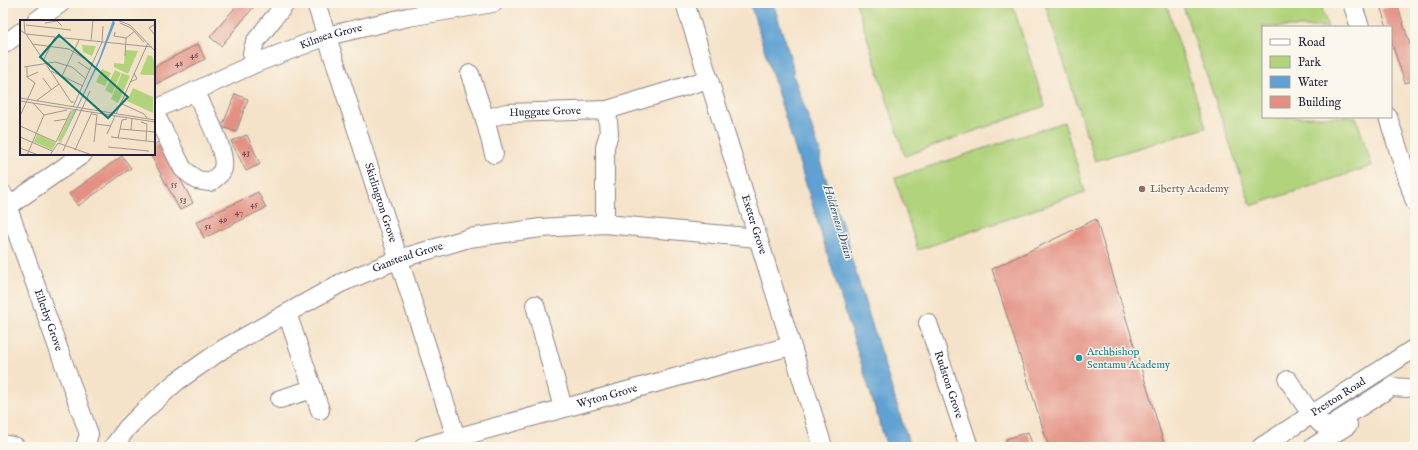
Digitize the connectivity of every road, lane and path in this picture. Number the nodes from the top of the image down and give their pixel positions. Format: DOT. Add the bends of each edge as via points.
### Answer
graph roads {
  1 [pos="61,3"];
  2 [pos="316,3"];
  3 [pos="493,3"];
  4 [pos="685,3"];
  5 [pos="1352,3"];
  6 [pos="406,10"];
  7 [pos="279,12"];
  8 [pos="37,20"];
  9 [pos="1360,26"];
  10 [pos="20,33"];
  11 [pos="327,36"];
  12 [pos="3,45"];
  13 [pos="256,63"];
  14 [pos="470,74"];
  15 [pos="709,79"];
  16 [pos="194,91"];
  17 [pos="155,110"];
  18 [pos="607,110"];
  19 [pos="155,113"];
  20 [pos="1389,118"];
  21 [pos="485,119"];
  22 [pos="1407,152"];
  23 [pos="494,154"];
  24 [pos="81,155"];
  25 [pos="1415,202"];
  26 [pos="4,203"];
  27 [pos="605,224"];
  28 [pos="758,238"];
  29 [pos="399,260"];
  30 [pos="535,304"];
  31 [pos="287,313"];
  32 [pos="928,323"];
  33 [pos="790,346"];
  34 [pos="1415,348"];
  35 [pos="1288,380"];
  36 [pos="1411,386"];
  37 [pos="313,389"];
  38 [pos="280,399"];
  39 [pos="563,408"];
  40 [pos="320,410"];
  41 [pos="1311,414"];
  42 [pos="456,437"];
  43 [pos="3,444"];
  44 [pos="16,447"];
  45 [pos="85,447"];
  46 [pos="113,447"];
  47 [pos="423,447"];
  48 [pos="822,447"];
  49 [pos="968,447"];
  50 [pos="1261,447"];
  51 [pos="1313,447"];
  1 -- 8 [label="street"];
  2 -- 11 [label="street, Skirlington Grove"];
  3 -- 6 [label="street, Kilnsea Grove"];
  4 -- 15 [label="street, Exeter Grove"];
  5 -- 9 [label="street"];
  6 -- 11 [label="street, Kilnsea Grove"];
  7 -- 13 [label="street" via="255,42 252,53"];
  10 -- 12 [label="street"];
  11 -- 13 [label="street, Kilnsea Grove"];
  11 -- 29 [label="street, Skirlington Grove"];
  13 -- 16 [label="street, Kilnsea Grove"];
  14 -- 21 [label="street"];
  15 -- 18 [label="street, Huggate Grove"];
  15 -- 28 [label="street, Exeter Grove"];
  16 -- 17 [label="street, Kilnsea Grove"];
  16 -- 19 [label="street" via="221,148 224,161 222,171 210,182 198,180 183,169"];
  18 -- 21 [label="street, Huggate Grove" via="506,113"];
  18 -- 27 [label="street" via="609,133 604,147"];
  20 -- 22 [label="street"];
  21 -- 23 [label="street"];
  22 -- 25 [label="street"];
  24 -- 26 [label="street"];
  26 -- 45 [label="street, Ellerby Grove" via="89,434"];
  27 -- 28 [label="street, Ganstead Grove"];
  27 -- 29 [label="street, Ganstead Grove" via="541,228 469,238"];
  28 -- 33 [label="street, Exeter Grove"];
  29 -- 31 [label="street, Ganstead Grove" via="341,282"];
  29 -- 42 [label="street, Skirlington Grove"];
  30 -- 39 [label="street"];
  31 -- 37 [label="street"];
  31 -- 46 [label="street, Ganstead Grove" via="223,349 176,382 127,428"];
  32 -- 49 [label="street, Rudston Grove"];
  33 -- 39 [label="street, Wyton Grove"];
  33 -- 48 [label="street, Exeter Grove"];
  34 -- 41 [label="street, Preston Road"];
  35 -- 41 [label="street"];
  36 -- 41 [label="street" via="1391,387 1330,426 1321,424"];
  36 -- 51 [label="street"];
  37 -- 38 [label="street"];
  37 -- 40 [label="street"];
  39 -- 42 [label="street, Wyton Grove"];
  41 -- 50 [label="street, Preston Road"];
  42 -- 47 [label="street, Wyton Grove"];
  43 -- 44 [label="street"];
}
